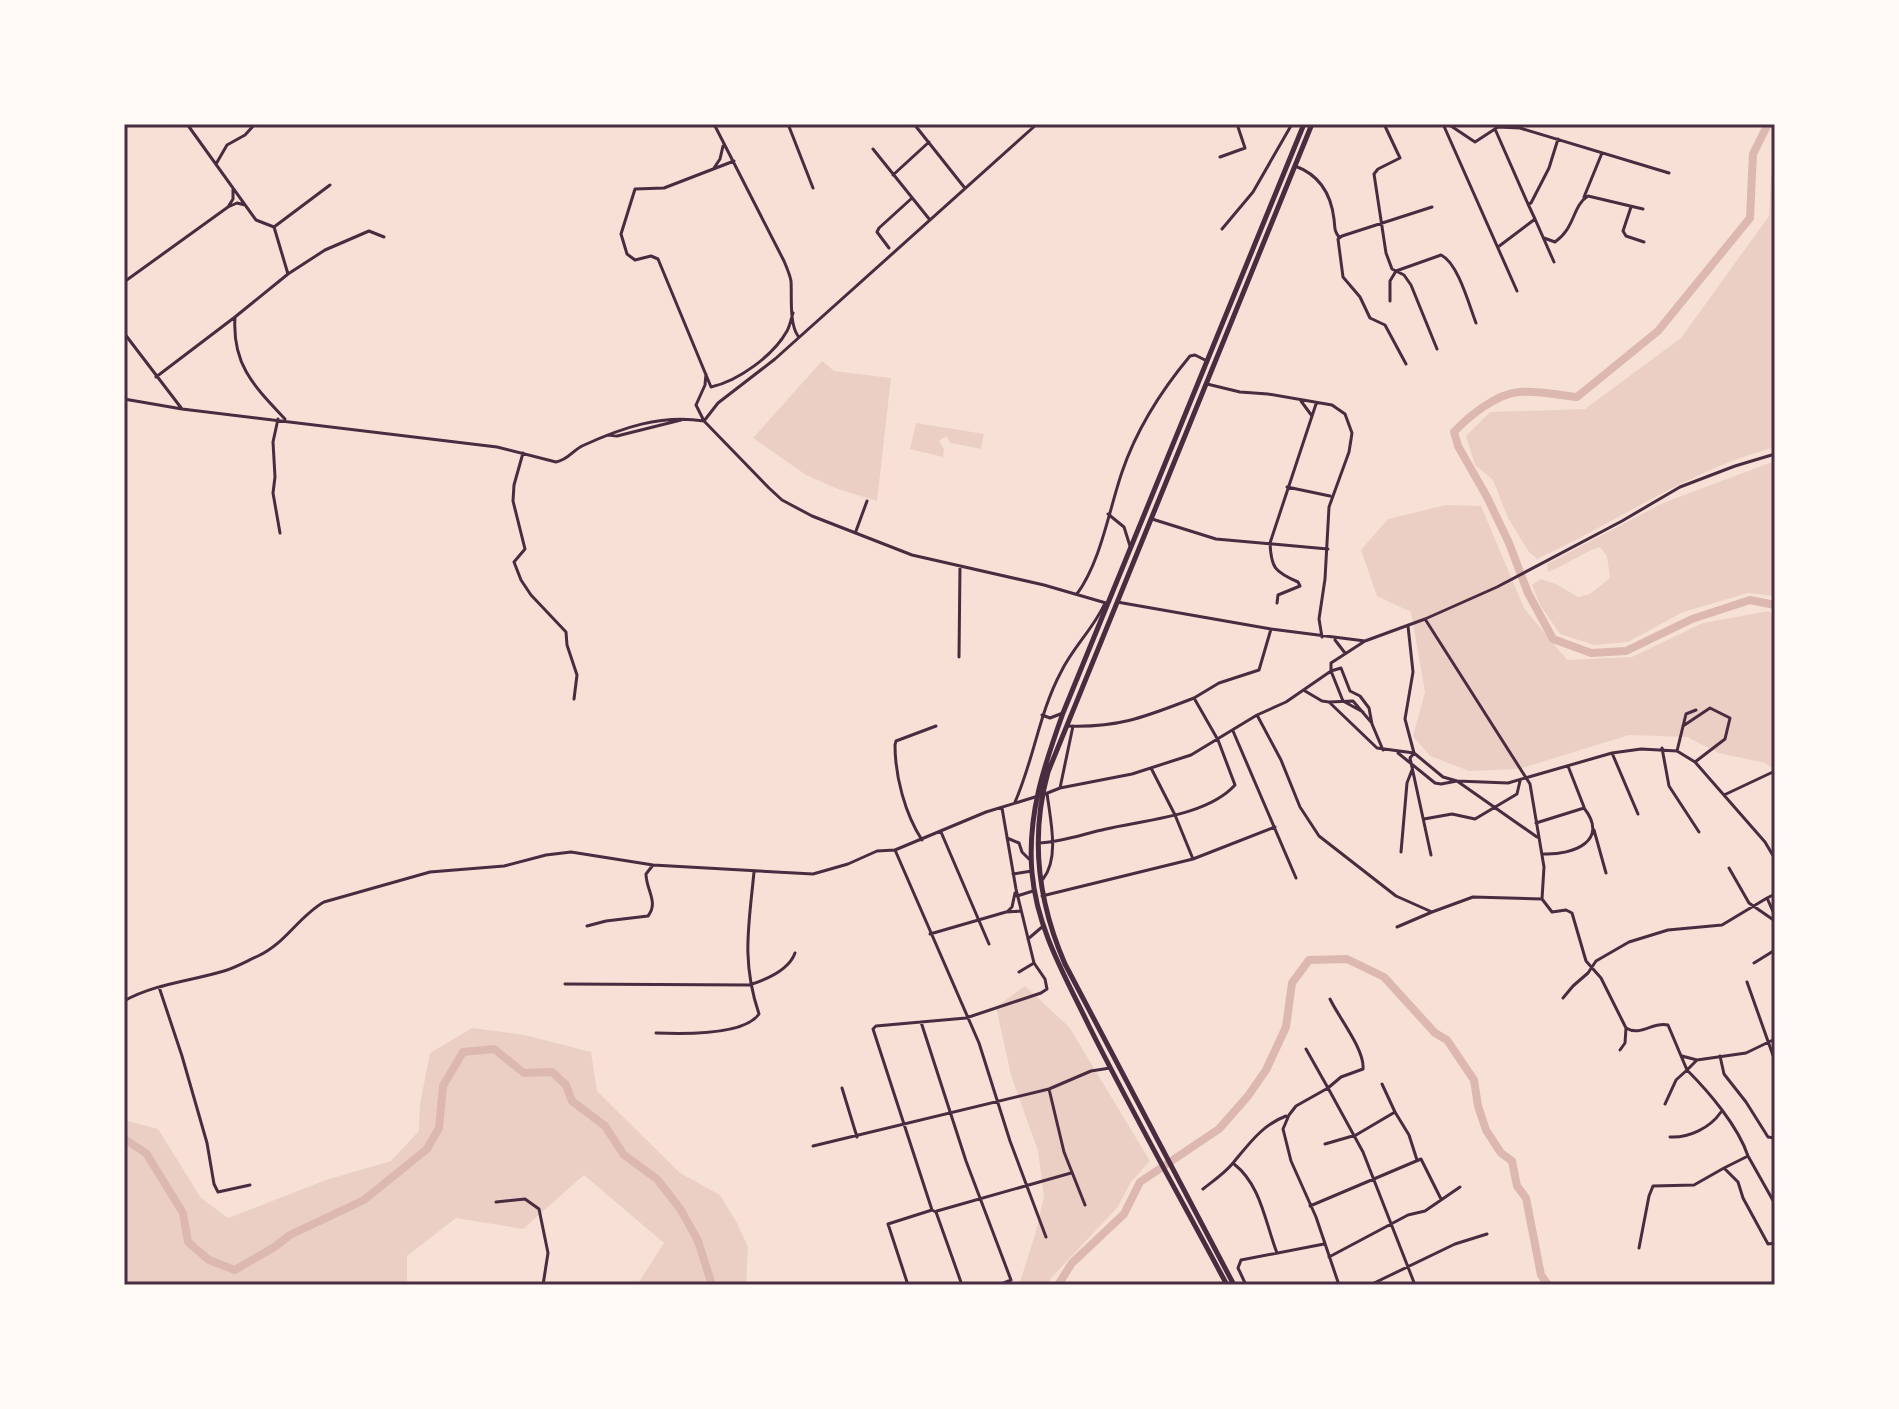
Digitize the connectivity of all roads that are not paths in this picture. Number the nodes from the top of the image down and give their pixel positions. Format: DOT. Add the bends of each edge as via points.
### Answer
graph roads {
  1 [pos="187,124"];
  2 [pos="255,124"];
  3 [pos="714,124"];
  4 [pos="788,124"];
  5 [pos="914,124"];
  6 [pos="1037,124"];
  7 [pos="1237,124"];
  8 [pos="1292,124"];
  9 [pos="1304,124"];
  10 [pos="1312,124"];
  11 [pos="1384,124"];
  12 [pos="1445,124"];
  13 [pos="1453,129"];
  14 [pos="1495,129"];
  15 [pos="1447,133"];
  16 [pos="1558,139"];
  17 [pos="929,142"];
  18 [pos="723,143"];
  19 [pos="873,149"];
  20 [pos="1602,153"];
  21 [pos="1220,157"];
  22 [pos="734,161"];
  23 [pos="216,164"];
  24 [pos="1295,166"];
  25 [pos="714,168"];
  26 [pos="1669,173"];
  27 [pos="893,175"];
  28 [pos="330,185"];
  29 [pos="233,188"];
  30 [pos="813,188"];
  31 [pos="965,188"];
  32 [pos="1584,197"];
  33 [pos="912,198"];
  34 [pos="1528,204"];
  35 [pos="245,205"];
  36 [pos="228,207"];
  37 [pos="1432,207"];
  38 [pos="1631,207"];
  39 [pos="1643,209"];
  40 [pos="1535,219"];
  41 [pos="930,220"];
  42 [pos="1380,224"];
  43 [pos="274,227"];
  44 [pos="1222,229"];
  45 [pos="384,237"];
  46 [pos="1339,237"];
  47 [pos="1544,238"];
  48 [pos="1644,242"];
  49 [pos="1498,247"];
  50 [pos="889,248"];
  51 [pos="1554,262"];
  52 [pos="1396,271"];
  53 [pos="288,274"];
  54 [pos="124,282"];
  55 [pos="1517,291"];
  56 [pos="1390,301"];
  57 [pos="793,313"];
  58 [pos="235,317"];
  59 [pos="1476,323"];
  60 [pos="124,333"];
  61 [pos="798,336"];
  62 [pos="1437,349"];
  63 [pos="1207,361"];
  64 [pos="1406,364"];
  65 [pos="706,374"];
  66 [pos="156,377"];
  67 [pos="1207,384"];
  68 [pos="173,396"];
  69 [pos="124,399"];
  70 [pos="1301,401"];
  71 [pos="1316,404"];
  72 [pos="167,406"];
  73 [pos="182,409"];
  74 [pos="1312,416"];
  75 [pos="278,419"];
  76 [pos="285,420"];
  77 [pos="704,421"];
  78 [pos="523,453"];
  79 [pos="1775,454"];
  80 [pos="1287,487"];
  81 [pos="1331,496"];
  82 [pos="867,501"];
  83 [pos="1108,514"];
  84 [pos="1152,519"];
  85 [pos="280,533"];
  86 [pos="855,533"];
  87 [pos="1270,543"];
  88 [pos="1328,549"];
  89 [pos="1130,552"];
  90 [pos="960,566"];
  91 [pos="1076,595"];
  92 [pos="1117,602"];
  93 [pos="1277,603"];
  94 [pos="1107,604"];
  95 [pos="1425,619"];
  96 [pos="1408,626"];
  97 [pos="1271,629"];
  98 [pos="1322,637"];
  99 [pos="1334,638"];
  100 [pos="1365,641"];
  101 [pos="1345,653"];
  102 [pos="959,657"];
  103 [pos="1331,671"];
  104 [pos="1304,690"];
  105 [pos="1350,691"];
  106 [pos="1194,698"];
  107 [pos="574,699"];
  108 [pos="1343,701"];
  109 [pos="1353,701"];
  110 [pos="1329,702"];
  111 [pos="1696,710"];
  112 [pos="1363,712"];
  113 [pos="1063,713"];
  114 [pos="1042,715"];
  115 [pos="1257,715"];
  116 [pos="1372,724"];
  117 [pos="936,726"];
  118 [pos="1070,726"];
  119 [pos="1683,726"];
  120 [pos="1233,731"];
  121 [pos="1218,740"];
  122 [pos="1662,748"];
  123 [pos="1383,750"];
  124 [pos="1677,751"];
  125 [pos="1398,753"];
  126 [pos="1414,753"];
  127 [pos="1612,753"];
  128 [pos="1422,760"];
  129 [pos="1695,762"];
  130 [pos="1412,764"];
  131 [pos="1577,764"];
  132 [pos="1568,766"];
  133 [pos="1151,768"];
  134 [pos="1412,770"];
  135 [pos="1775,771"];
  136 [pos="1424,772"];
  137 [pos="1573,776"];
  138 [pos="1522,779"];
  139 [pos="1457,781"];
  140 [pos="1060,788"];
  141 [pos="1045,794"];
  142 [pos="1724,795"];
  143 [pos="1035,797"];
  144 [pos="1015,802"];
  145 [pos="1002,806"];
  146 [pos="1493,807"];
  147 [pos="1584,808"];
  148 [pos="1638,814"];
  149 [pos="1175,815"];
  150 [pos="1424,819"];
  151 [pos="1536,823"];
  152 [pos="1275,827"];
  153 [pos="1594,830"];
  154 [pos="941,832"];
  155 [pos="1699,832"];
  156 [pos="1537,837"];
  157 [pos="1007,838"];
  158 [pos="922,840"];
  159 [pos="1051,842"];
  160 [pos="1019,843"];
  161 [pos="1034,843"];
  162 [pos="895,850"];
  163 [pos="1401,852"];
  164 [pos="1543,854"];
  165 [pos="1431,855"];
  166 [pos="1193,859"];
  167 [pos="1775,859"];
  168 [pos="1031,861"];
  169 [pos="653,865"];
  170 [pos="1729,868"];
  171 [pos="1032,871"];
  172 [pos="754,872"];
  173 [pos="1606,873"];
  174 [pos="1013,874"];
  175 [pos="1296,878"];
  176 [pos="1040,882"];
  177 [pos="1016,889"];
  178 [pos="1034,891"];
  179 [pos="1775,894"];
  180 [pos="1017,896"];
  181 [pos="1042,896"];
  182 [pos="1767,898"];
  183 [pos="1542,899"];
  184 [pos="1755,906"];
  185 [pos="1021,911"];
  186 [pos="1006,912"];
  187 [pos="1432,912"];
  188 [pos="1775,918"];
  189 [pos="978,920"];
  190 [pos="587,926"];
  191 [pos="1042,927"];
  192 [pos="1397,927"];
  193 [pos="930,934"];
  194 [pos="1028,939"];
  195 [pos="989,944"];
  196 [pos="1775,950"];
  197 [pos="795,953"];
  198 [pos="1034,963"];
  199 [pos="1754,963"];
  200 [pos="1591,967"];
  201 [pos="1019,972"];
  202 [pos="1747,982"];
  203 [pos="565,984"];
  204 [pos="749,985"];
  205 [pos="159,987"];
  206 [pos="1563,998"];
  207 [pos="1330,999"];
  208 [pos="124,1001"];
  209 [pos="966,1018"];
  210 [pos="921,1022"];
  211 [pos="1626,1028"];
  212 [pos="656,1033"];
  213 [pos="1775,1039"];
  214 [pos="1770,1043"];
  215 [pos="1306,1049"];
  216 [pos="1620,1050"];
  217 [pos="1680,1055"];
  218 [pos="1720,1056"];
  219 [pos="1697,1060"];
  220 [pos="1775,1061"];
  221 [pos="1110,1068"];
  222 [pos="1687,1070"];
  223 [pos="1382,1084"];
  224 [pos="842,1088"];
  225 [pos="1328,1088"];
  226 [pos="1049,1089"];
  227 [pos="998,1101"];
  228 [pos="1665,1104"];
  229 [pos="951,1112"];
  230 [pos="1395,1112"];
  231 [pos="1721,1112"];
  232 [pos="1289,1115"];
  233 [pos="905,1123"];
  234 [pos="1147,1129"];
  235 [pos="1356,1135"];
  236 [pos="857,1137"];
  237 [pos="1670,1137"];
  238 [pos="1775,1138"];
  239 [pos="1325,1144"];
  240 [pos="813,1146"];
  241 [pos="1748,1156"];
  242 [pos="1417,1160"];
  243 [pos="1233,1163"];
  244 [pos="1724,1168"];
  245 [pos="1071,1173"];
  246 [pos="1374,1180"];
  247 [pos="250,1185"];
  248 [pos="1026,1186"];
  249 [pos="1178,1186"];
  250 [pos="1460,1187"];
  251 [pos="1203,1189"];
  252 [pos="981,1198"];
  253 [pos="1441,1199"];
  254 [pos="496,1202"];
  255 [pos="1775,1204"];
  256 [pos="1085,1205"];
  257 [pos="1310,1206"];
  258 [pos="934,1211"];
  259 [pos="1392,1224"];
  260 [pos="1487,1234"];
  261 [pos="1046,1237"];
  262 [pos="1775,1243"];
  263 [pos="1324,1244"];
  264 [pos="1639,1248"];
  265 [pos="1277,1253"];
  266 [pos="1329,1257"];
  267 [pos="1408,1268"];
  268 [pos="543,1285"];
  269 [pos="908,1285"];
  270 [pos="962,1285"];
  271 [pos="999,1285"];
  272 [pos="1227,1285"];
  273 [pos="1234,1285"];
  274 [pos="1246,1285"];
  275 [pos="1339,1285"];
  276 [pos="1370,1285"];
  277 [pos="1415,1285"];
  1 -- 23 [label="street"];
  2 -- 23 [label="street" via="227,145"];
  3 -- 18 [label="street"];
  4 -- 30 [label="street"];
  5 -- 17 [label="street"];
  6 -- 31 [label="street"];
  7 -- 21 [label="street" via="1245,148"];
  8 -- 44 [label="street" via="1253,192"];
  9 -- 63 [label="highway"];
  10 -- 24 [label="highway"];
  11 -- 42 [label="street" via="1400,158 1374,174"];
  12 -- 13 [label="street"];
  12 -- 15 [label="street"];
  13 -- 14 [label="street" via="1475,142"];
  13 -- 15 [label="street"];
  14 -- 16 [label="street" via="1520,128"];
  14 -- 34 [label="street"];
  15 -- 49 [label="street"];
  16 -- 20 [label="street"];
  16 -- 34 [label="street"];
  17 -- 27 [label="street"];
  17 -- 31 [label="street"];
  18 -- 22 [label="street"];
  18 -- 25 [label="street"];
  19 -- 27 [label="street"];
  20 -- 26 [label="street"];
  20 -- 32 [label="street"];
  22 -- 25 [label="street"];
  22 -- 57 [label="street" via="791,279"];
  23 -- 29 [label="street"];
  24 -- 46 [label="street" via="1324,186"];
  24 -- 67 [label="highway"];
  25 -- 65 [label="street" via="664,188 635,189 621,234 630,259 658,259"];
  27 -- 33 [label="street"];
  28 -- 43 [label="street"];
  29 -- 35 [label="street"];
  29 -- 36 [label="street"];
  31 -- 41 [label="street"];
  32 -- 38 [label="street"];
  32 -- 47 [label="street" via="1569,230 1555,242"];
  33 -- 41 [label="street"];
  33 -- 50 [label="street" via="879,228 879,237"];
  34 -- 40 [label="street"];
  35 -- 36 [label="street"];
  35 -- 43 [label="street" via="256,220"];
  36 -- 54 [label="street"];
  37 -- 42 [label="street"];
  38 -- 39 [label="street"];
  38 -- 48 [label="street" via="1623,231"];
  40 -- 47 [label="street"];
  40 -- 49 [label="street"];
  41 -- 61 [label="street"];
  42 -- 46 [label="street"];
  42 -- 52 [label="street"];
  43 -- 53 [label="street"];
  45 -- 53 [label="street" via="364,233"];
  46 -- 64 [label="street" via="1346,284 1370,318 1385,325"];
  47 -- 51 [label="street"];
  49 -- 55 [label="street"];
  52 -- 56 [label="street"];
  52 -- 59 [label="street" via="1445,257"];
  52 -- 62 [label="street" via="1411,285"];
  53 -- 58 [label="street"];
  57 -- 61 [label="street"];
  57 -- 65 [label="street" via="786,332 751,367 713,387"];
  58 -- 66 [label="street"];
  58 -- 76 [label="street" via="236,351 246,372"];
  60 -- 66 [label="street"];
  61 -- 77 [label="street"];
  63 -- 83 [label="street" via="1190,356 1152,406"];
  63 -- 89 [label="highway"];
  65 -- 77 [label="street" via="696,405"];
  66 -- 68 [label="street"];
  67 -- 70 [label="street"];
  67 -- 84 [label="highway"];
  68 -- 72 [label="street"];
  68 -- 73 [label="street"];
  69 -- 72 [label="street"];
  70 -- 71 [label="street"];
  70 -- 74 [label="street"];
  71 -- 74 [label="street"];
  71 -- 81 [label="street" via="1340,408 1351,425 1349,452"];
  72 -- 73 [label="street"];
  73 -- 75 [label="street"];
  74 -- 80 [label="street"];
  75 -- 76 [label="street"];
  75 -- 85 [label="street" via="273,493"];
  76 -- 78 [label="street"];
  77 -- 78 [label="street" via="683,419 608,435 556,462"];
  77 -- 86 [label="street" via="782,500"];
  78 -- 107 [label="street" via="513,501 525,549 514,562 531,595 566,632 577,675"];
  79 -- 95 [label="street" via="1680,487 1497,587"];
  80 -- 81 [label="street"];
  80 -- 87 [label="street"];
  81 -- 88 [label="street"];
  82 -- 86 [label="street"];
  83 -- 89 [label="street" via="1124,527"];
  83 -- 91 [label="street"];
  84 -- 87 [label="street" via="1216,539"];
  84 -- 92 [label="highway"];
  86 -- 90 [label="street"];
  87 -- 88 [label="street"];
  87 -- 93 [label="street" via="1275,568 1300,586 1278,595"];
  88 -- 98 [label="street" via="1319,619"];
  89 -- 94 [label="highway"];
  90 -- 91 [label="street"];
  90 -- 102 [label="street"];
  91 -- 94 [label="street"];
  92 -- 97 [label="street"];
  92 -- 118 [label="highway"];
  94 -- 113 [label="highway"];
  94 -- 114 [label="street" via="1062,669"];
  95 -- 96 [label="street"];
  95 -- 138 [label="street"];
  96 -- 100 [label="street"];
  96 -- 126 [label="street" via="1413,672 1405,719"];
  97 -- 98 [label="street"];
  97 -- 106 [label="street" via="1259,670"];
  98 -- 99 [label="street"];
  99 -- 100 [label="street"];
  99 -- 101 [label="street"];
  100 -- 101 [label="street"];
  101 -- 103 [label="street" via="1330,664"];
  103 -- 104 [label="street"];
  103 -- 105 [label="street" via="1341,668"];
  103 -- 108 [label="street"];
  104 -- 110 [label="street"];
  104 -- 115 [label="street"];
  105 -- 109 [label="street"];
  105 -- 116 [label="street" via="1369,708"];
  106 -- 118 [label="street" via="1132,722"];
  106 -- 121 [label="street"];
  108 -- 109 [label="street"];
  108 -- 110 [label="street"];
  108 -- 112 [label="street"];
  109 -- 112 [label="street"];
  110 -- 123 [label="street"];
  111 -- 119 [label="street" via="1686,714"];
  112 -- 116 [label="street"];
  113 -- 114 [label="street"];
  113 -- 143 [label="highway"];
  114 -- 144 [label="street"];
  115 -- 120 [label="street"];
  115 -- 187 [label="street" via="1319,836 1396,896"];
  116 -- 123 [label="street"];
  117 -- 158 [label="street" via="895,745 899,781"];
  118 -- 140 [label="street"];
  118 -- 141 [label="highway" via="1048,772"];
  119 -- 124 [label="street"];
  119 -- 129 [label="street" via="1710,708 1730,718 1725,739"];
  120 -- 121 [label="street"];
  120 -- 152 [label="street"];
  121 -- 133 [label="street"];
  121 -- 149 [label="street" via="1234,787"];
  122 -- 124 [label="street"];
  122 -- 127 [label="street"];
  122 -- 155 [label="street" via="1669,786"];
  123 -- 125 [label="street"];
  124 -- 129 [label="street"];
  125 -- 126 [label="street"];
  125 -- 130 [label="street"];
  126 -- 128 [label="street"];
  126 -- 130 [label="street"];
  127 -- 131 [label="street"];
  127 -- 148 [label="street"];
  128 -- 136 [label="street"];
  128 -- 139 [label="street"];
  129 -- 142 [label="street"];
  130 -- 134 [label="street"];
  130 -- 136 [label="street"];
  131 -- 132 [label="street"];
  131 -- 137 [label="street"];
  132 -- 137 [label="street"];
  132 -- 138 [label="street"];
  133 -- 140 [label="street"];
  133 -- 149 [label="street"];
  134 -- 150 [label="street"];
  134 -- 163 [label="street"];
  135 -- 142 [label="street"];
  136 -- 139 [label="street" via="1439,784"];
  137 -- 147 [label="street"];
  138 -- 139 [label="street" via="1497,784"];
  138 -- 146 [label="street" via="1517,794"];
  138 -- 151 [label="street" via="1532,790"];
  139 -- 146 [label="street"];
  140 -- 141 [label="street"];
  141 -- 159 [label="street"];
  141 -- 161 [label="highway"];
  142 -- 167 [label="street"];
  143 -- 144 [label="street"];
  143 -- 161 [label="highway"];
  144 -- 145 [label="street"];
  145 -- 154 [label="street"];
  145 -- 157 [label="street"];
  146 -- 150 [label="street" via="1475,819 1452,814"];
  146 -- 156 [label="street"];
  147 -- 151 [label="street"];
  147 -- 153 [label="street" via="1593,818"];
  149 -- 159 [label="street"];
  149 -- 166 [label="street"];
  150 -- 165 [label="street"];
  151 -- 156 [label="street"];
  152 -- 166 [label="street"];
  152 -- 175 [label="street"];
  153 -- 164 [label="street" via="1565,854"];
  153 -- 173 [label="street"];
  154 -- 158 [label="street"];
  154 -- 189 [label="street"];
  156 -- 164 [label="street"];
  157 -- 160 [label="street"];
  157 -- 174 [label="street"];
  158 -- 162 [label="street"];
  159 -- 161 [label="street"];
  159 -- 176 [label="street" via="1049,868"];
  160 -- 161 [label="street"];
  160 -- 168 [label="street"];
  161 -- 168 [label="highway"];
  161 -- 176 [label="highway"];
  162 -- 172 [label="street" via="877,851 813,874"];
  162 -- 193 [label="street"];
  164 -- 183 [label="street"];
  166 -- 181 [label="street"];
  168 -- 171 [label="highway"];
  169 -- 172 [label="street"];
  169 -- 190 [label="street" via="646,874 653,900 648,916"];
  169 -- 205 [label="street" via="571,852 412,876 324,902 260,955 225,971"];
  170 -- 184 [label="street"];
  171 -- 174 [label="street"];
  171 -- 178 [label="highway"];
  172 -- 204 [label="street" via="746,951"];
  174 -- 177 [label="street"];
  176 -- 181 [label="highway"];
  177 -- 180 [label="street"];
  177 -- 186 [label="street"];
  178 -- 180 [label="street"];
  178 -- 191 [label="highway"];
  179 -- 182 [label="street"];
  180 -- 185 [label="street"];
  181 -- 234 [label="highway" via="1065,964"];
  182 -- 184 [label="street"];
  182 -- 188 [label="street"];
  183 -- 187 [label="street" via="1473,897"];
  183 -- 200 [label="street" via="1552,912 1572,913"];
  184 -- 188 [label="street"];
  184 -- 200 [label="street" via="1713,927 1668,930 1629,942"];
  185 -- 186 [label="street"];
  185 -- 194 [label="street"];
  186 -- 189 [label="street"];
  187 -- 192 [label="street"];
  189 -- 193 [label="street"];
  189 -- 195 [label="street"];
  191 -- 194 [label="street"];
  191 -- 221 [label="highway"];
  193 -- 209 [label="street"];
  194 -- 198 [label="street"];
  196 -- 199 [label="street"];
  197 -- 204 [label="street" via="788,964"];
  198 -- 201 [label="street"];
  198 -- 209 [label="street" via="1047,989"];
  200 -- 206 [label="street"];
  200 -- 211 [label="street"];
  202 -- 214 [label="street"];
  203 -- 204 [label="street"];
  204 -- 212 [label="street" via="759,1014 754,1022 714,1034"];
  205 -- 208 [label="street"];
  205 -- 247 [label="street" via="207,1143 214,1184 218,1192"];
  207 -- 225 [label="street" via="1364,1064"];
  209 -- 210 [label="street"];
  209 -- 227 [label="street"];
  210 -- 229 [label="street"];
  210 -- 233 [label="street" via="873,1029"];
  211 -- 216 [label="street"];
  211 -- 217 [label="street" via="1638,1031 1665,1023"];
  213 -- 214 [label="street"];
  214 -- 218 [label="street"];
  214 -- 220 [label="street"];
  215 -- 225 [label="street"];
  217 -- 219 [label="street"];
  217 -- 222 [label="street"];
  218 -- 219 [label="street"];
  218 -- 238 [label="street" via="1728,1081 1768,1137"];
  219 -- 222 [label="street"];
  221 -- 226 [label="street"];
  221 -- 234 [label="highway"];
  222 -- 228 [label="street"];
  222 -- 231 [label="street"];
  223 -- 230 [label="street"];
  224 -- 236 [label="street"];
  225 -- 232 [label="street"];
  225 -- 235 [label="street"];
  226 -- 227 [label="street"];
  226 -- 245 [label="street"];
  227 -- 229 [label="street"];
  227 -- 248 [label="street"];
  229 -- 233 [label="street"];
  229 -- 252 [label="street"];
  230 -- 235 [label="street"];
  230 -- 242 [label="street"];
  231 -- 237 [label="street" via="1700,1130"];
  231 -- 241 [label="street"];
  232 -- 243 [label="street" via="1265,1127"];
  232 -- 257 [label="street" via="1285,1142"];
  233 -- 236 [label="street"];
  233 -- 258 [label="street"];
  234 -- 249 [label="highway"];
  235 -- 239 [label="street"];
  235 -- 246 [label="street"];
  236 -- 240 [label="street"];
  241 -- 244 [label="street"];
  241 -- 255 [label="street"];
  242 -- 246 [label="street"];
  242 -- 253 [label="street" via="1425,1163"];
  243 -- 251 [label="street"];
  243 -- 265 [label="street" via="1255,1188"];
  244 -- 262 [label="street" via="1738,1182 1768,1244"];
  244 -- 264 [label="street" via="1694,1185 1653,1186"];
  245 -- 248 [label="street"];
  245 -- 256 [label="street"];
  246 -- 257 [label="street"];
  246 -- 259 [label="street"];
  248 -- 252 [label="street"];
  248 -- 261 [label="street"];
  249 -- 272 [label="highway"];
  249 -- 273 [label="highway"];
  250 -- 253 [label="street"];
  252 -- 258 [label="street"];
  252 -- 271 [label="street" via="1011,1280"];
  253 -- 259 [label="street"];
  254 -- 268 [label="street" via="525,1199 539,1209 548,1253"];
  257 -- 263 [label="street"];
  258 -- 269 [label="street" via="888,1224"];
  258 -- 270 [label="street"];
  259 -- 266 [label="street"];
  259 -- 267 [label="street"];
  260 -- 267 [label="street"];
  263 -- 265 [label="street"];
  263 -- 266 [label="street"];
  265 -- 274 [label="street" via="1238,1263"];
  266 -- 275 [label="street"];
  267 -- 276 [label="street"];
  267 -- 277 [label="street"];
}
